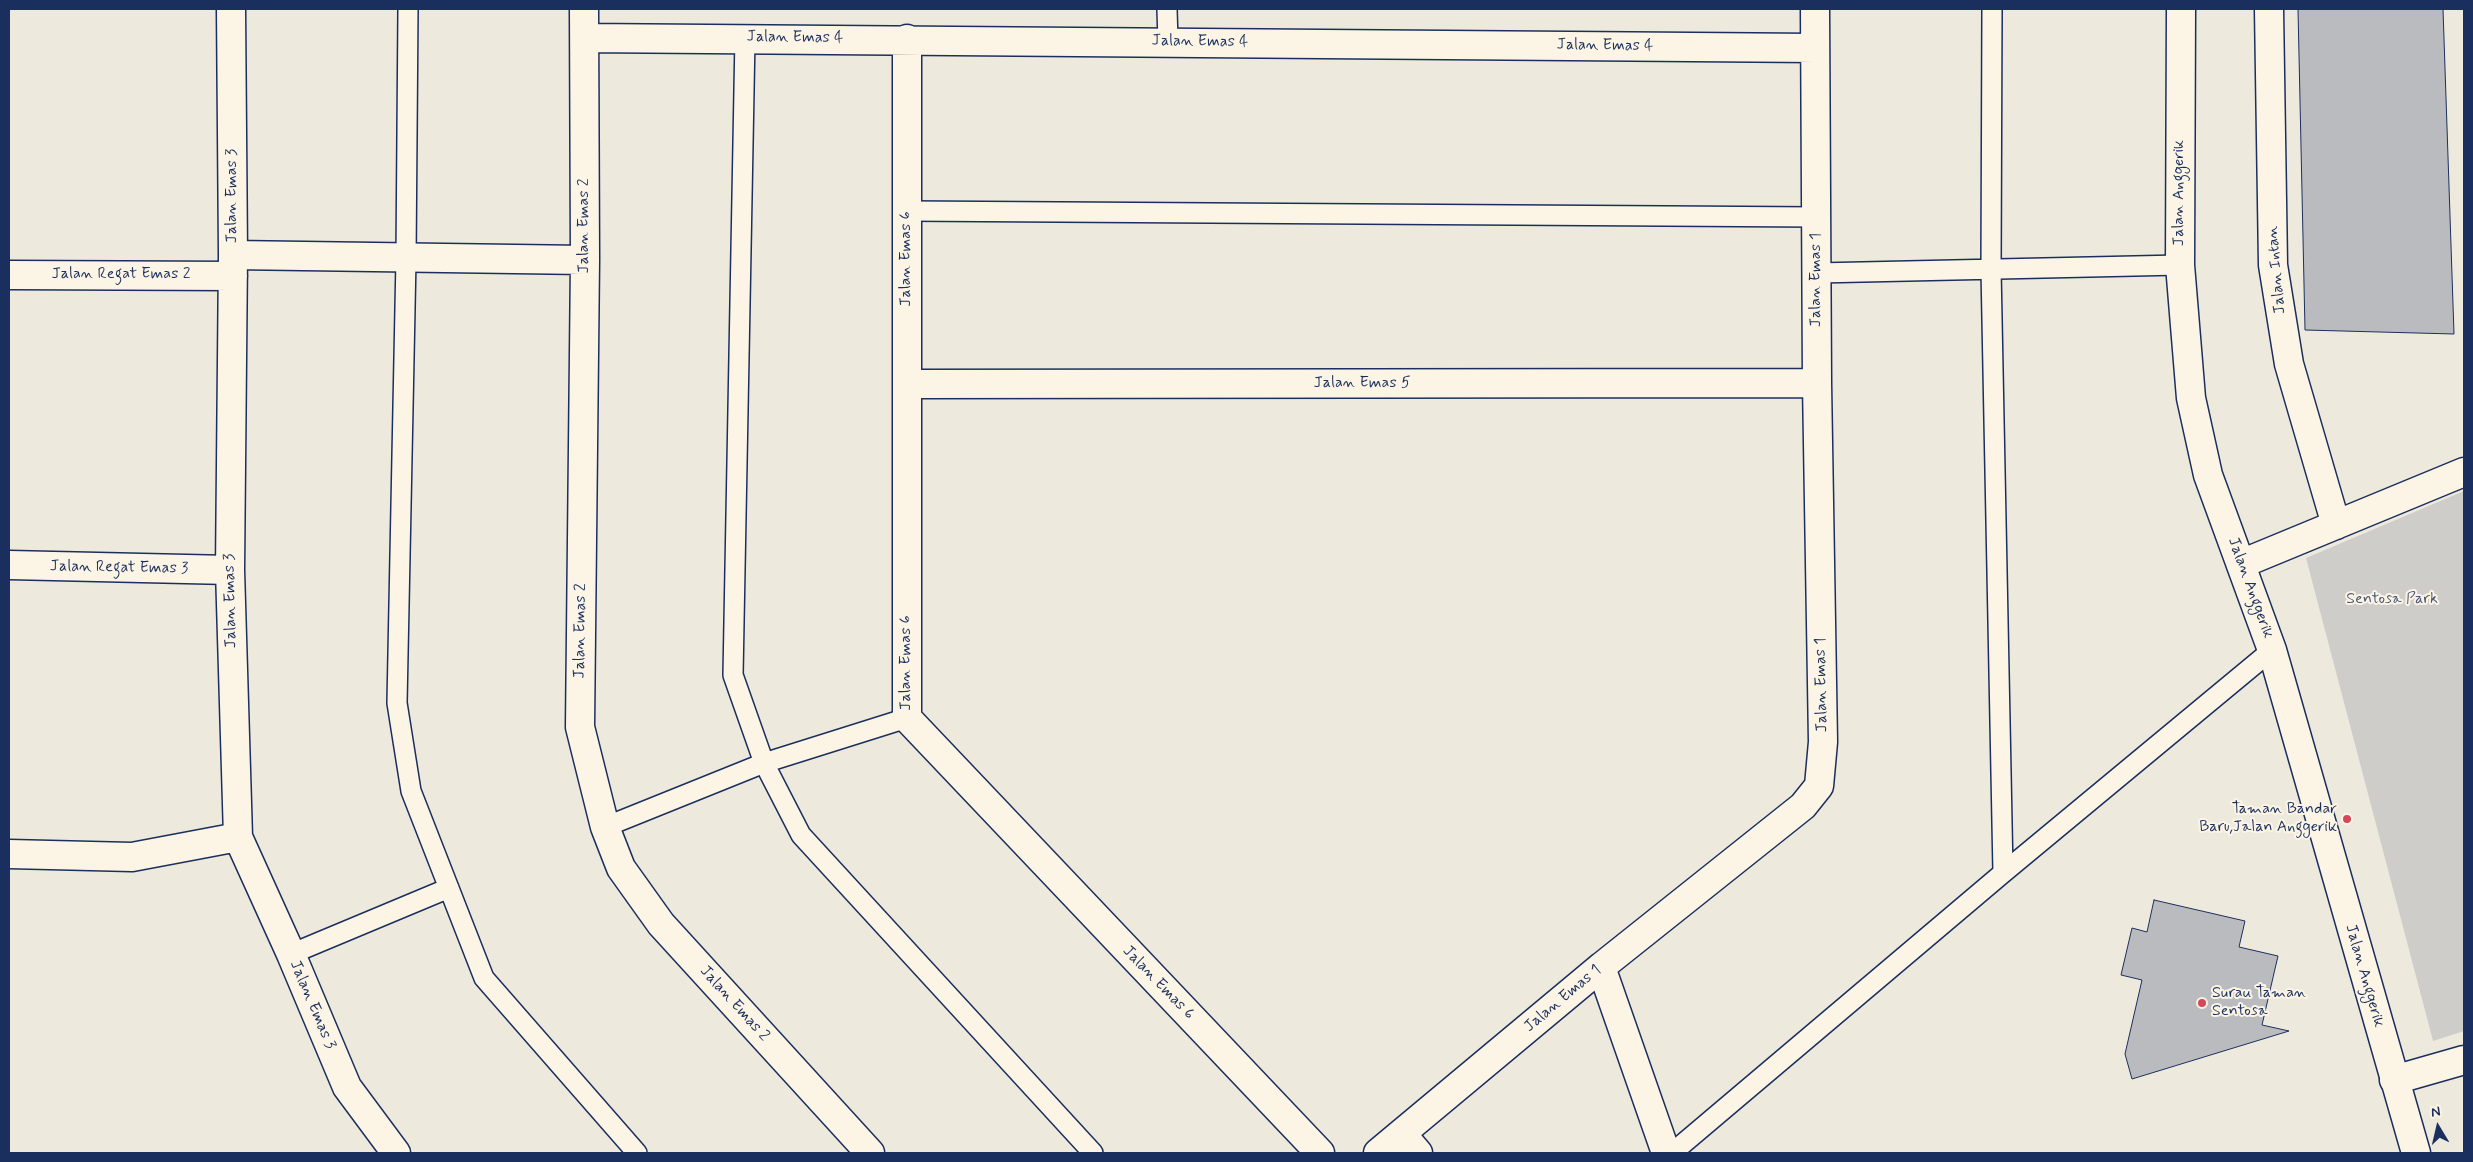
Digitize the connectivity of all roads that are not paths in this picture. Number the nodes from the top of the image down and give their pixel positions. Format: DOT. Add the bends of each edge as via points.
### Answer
graph roads {
  1 [pos="231,9"];
  2 [pos="408,9"];
  3 [pos="584,9"];
  4 [pos="1167,9"];
  5 [pos="1815,9"];
  6 [pos="1992,9"];
  7 [pos="2181,9"];
  8 [pos="2269,9"];
  9 [pos="745,37"];
  10 [pos="585,38"];
  11 [pos="907,39"];
  12 [pos="1168,42"];
  13 [pos="1815,48"];
  14 [pos="907,211"];
  15 [pos="1816,217"];
  16 [pos="406,259"];
  17 [pos="585,260"];
  18 [pos="2180,265"];
  19 [pos="233,266"];
  20 [pos="1992,269"];
  21 [pos="1817,273"];
  22 [pos="9,274"];
  23 [pos="1817,383"];
  24 [pos="907,384"];
  25 [pos="2464,472"];
  26 [pos="2336,525"];
  27 [pos="2241,564"];
  28 [pos="9,565"];
  29 [pos="230,570"];
  30 [pos="2272,650"];
  31 [pos="907,718"];
  32 [pos="764,764"];
  33 [pos="605,827"];
  34 [pos="238,838"];
  35 [pos="9,854"];
  36 [pos="2002,873"];
  37 [pos="449,888"];
  38 [pos="291,954"];
  39 [pos="1601,967"];
  40 [pos="2464,1060"];
  41 [pos="2394,1080"];
  42 [pos="1410,1144"];
  43 [pos="396,1153"];
  44 [pos="637,1153"];
  45 [pos="870,1153"];
  46 [pos="1093,1153"];
  47 [pos="1320,1153"];
  48 [pos="1378,1153"];
  49 [pos="1666,1153"];
  50 [pos="1672,1153"];
  51 [pos="2416,1153"];
  1 -- 19 [label="street, Jalan Emas 3"];
  2 -- 16 [label="lane"];
  3 -- 10 [label="street, Jalan Emas 2"];
  4 -- 12 [label="lane"];
  5 -- 13 [label="street, Jalan Emas 1"];
  6 -- 20 [label="lane"];
  7 -- 18 [label="street, Jalan Anggerik"];
  8 -- 26 [label="street, Jalan Intan" via="2274,265 2289,364"];
  9 -- 10 [label="street, Jalan Emas 4"];
  9 -- 11 [label="street, Jalan Emas 4"];
  9 -- 32 [label="lane" via="733,675"];
  10 -- 17 [label="street, Jalan Emas 2"];
  11 -- 12 [label="street, Jalan Emas 4"];
  11 -- 14 [label="street, Jalan Emas 6"];
  12 -- 13 [label="street, Jalan Emas 4"];
  13 -- 15 [label="street, Jalan Emas 1"];
  14 -- 15 [label="lane"];
  14 -- 24 [label="street, Jalan Emas 6"];
  15 -- 21 [label="street, Jalan Emas 1"];
  16 -- 17 [label="street, Jalan Regat Emas 2"];
  16 -- 19 [label="street, Jalan Regat Emas 2"];
  16 -- 37 [label="lane" via="397,703 411,791"];
  17 -- 33 [label="street, Jalan Emas 2" via="580,727"];
  18 -- 20 [label="lane"];
  18 -- 27 [label="street, Jalan Anggerik" via="2190,398 2208,476"];
  19 -- 22 [label="street, Jalan Regat Emas 2"];
  19 -- 29 [label="street, Jalan Emas 3"];
  20 -- 21 [label="lane"];
  20 -- 36 [label="lane"];
  21 -- 23 [label="street, Jalan Emas 1"];
  23 -- 24 [label="street, Jalan Emas 5"];
  23 -- 39 [label="street, Jalan Emas 1" via="1823,742 1820,786 1803,806"];
  24 -- 31 [label="street, Jalan Emas 6"];
  25 -- 26 [label="street"];
  26 -- 27 [label="street"];
  27 -- 30 [label="street, Jalan Anggerik"];
  28 -- 29 [label="street, Jalan Regat Emas 3"];
  29 -- 34 [label="street, Jalan Emas 3"];
  30 -- 36 [label="lane"];
  30 -- 41 [label="street, Jalan Anggerik"];
  31 -- 32 [label="lane"];
  31 -- 47 [label="street, Jalan Emas 6"];
  32 -- 33 [label="lane"];
  32 -- 46 [label="lane" via="801,834"];
  33 -- 45 [label="street, Jalan Emas 2" via="621,868 661,924"];
  34 -- 35 [label="street" via="132,857"];
  34 -- 38 [label="street, Jalan Emas 3"];
  36 -- 50 [label="lane"];
  37 -- 38 [label="lane"];
  37 -- 44 [label="lane" via="484,978"];
  38 -- 43 [label="street, Jalan Emas 3" via="347,1088"];
  39 -- 42 [label="street, Jalan Emas 1"];
  39 -- 49 [label="street"];
  40 -- 41 [label="street"];
  41 -- 51 [label="street, Jalan Anggerik"];
  42 -- 48 [label="street, Jalan Emas 1"];
}
